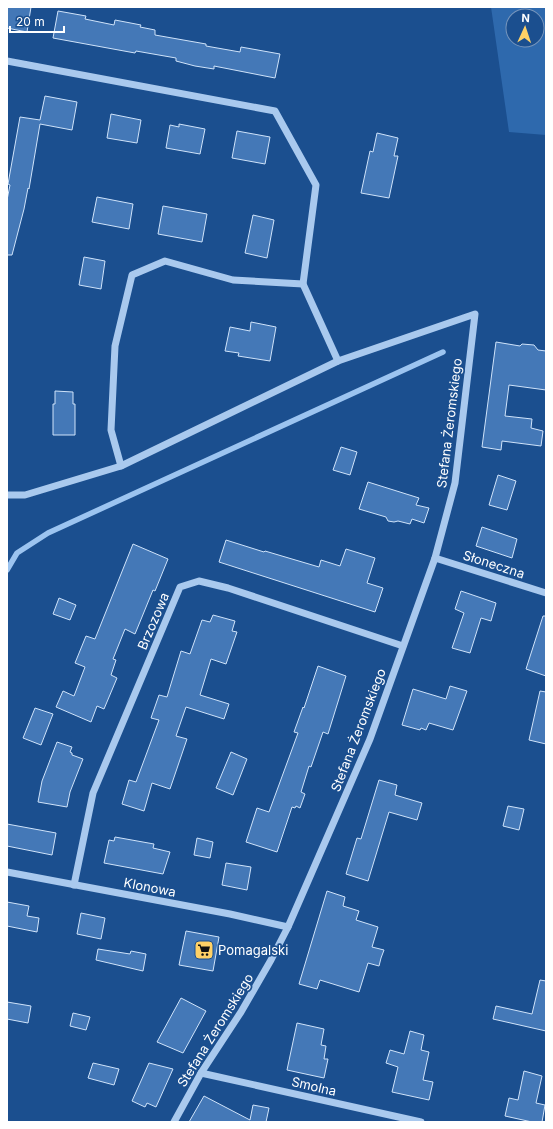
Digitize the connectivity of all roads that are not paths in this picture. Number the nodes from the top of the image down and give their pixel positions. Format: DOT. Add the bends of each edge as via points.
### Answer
graph roads {
  1 [pos="8,64"];
  2 [pos="303,284"];
  3 [pos="338,361"];
  4 [pos="121,466"];
  5 [pos="7,495"];
  6 [pos="435,558"];
  7 [pos="546,594"];
  8 [pos="403,646"];
  9 [pos="7,872"];
  10 [pos="74,885"];
  11 [pos="288,927"];
  12 [pos="201,1073"];
  13 [pos="174,1122"];
  14 [pos="421,1122"];
  1 -- 2 [label="street" via="276,111 316,185"];
  2 -- 3 [label="street"];
  2 -- 4 [label="street" via="233,280 165,261 132,275 115,346 111,430"];
  3 -- 4 [label="street"];
  3 -- 6 [label="street, Stefana Żeromskiego" via="475,314 455,483"];
  4 -- 5 [label="street" via="25,496"];
  6 -- 7 [label="street, Słoneczna"];
  6 -- 8 [label="street, Stefana Żeromskiego"];
  8 -- 10 [label="street, Brzozowa" via="228,588 199,581 180,586 93,793"];
  8 -- 11 [label="street, Stefana Żeromskiego" via="370,739"];
  9 -- 10 [label="street, Klonowa"];
  10 -- 11 [label="street, Klonowa"];
  11 -- 12 [label="street, Stefana Żeromskiego" via="272,960"];
  12 -- 13 [label="street, Stefana Żeromskiego"];
  12 -- 14 [label="street, Smolna"];
}
